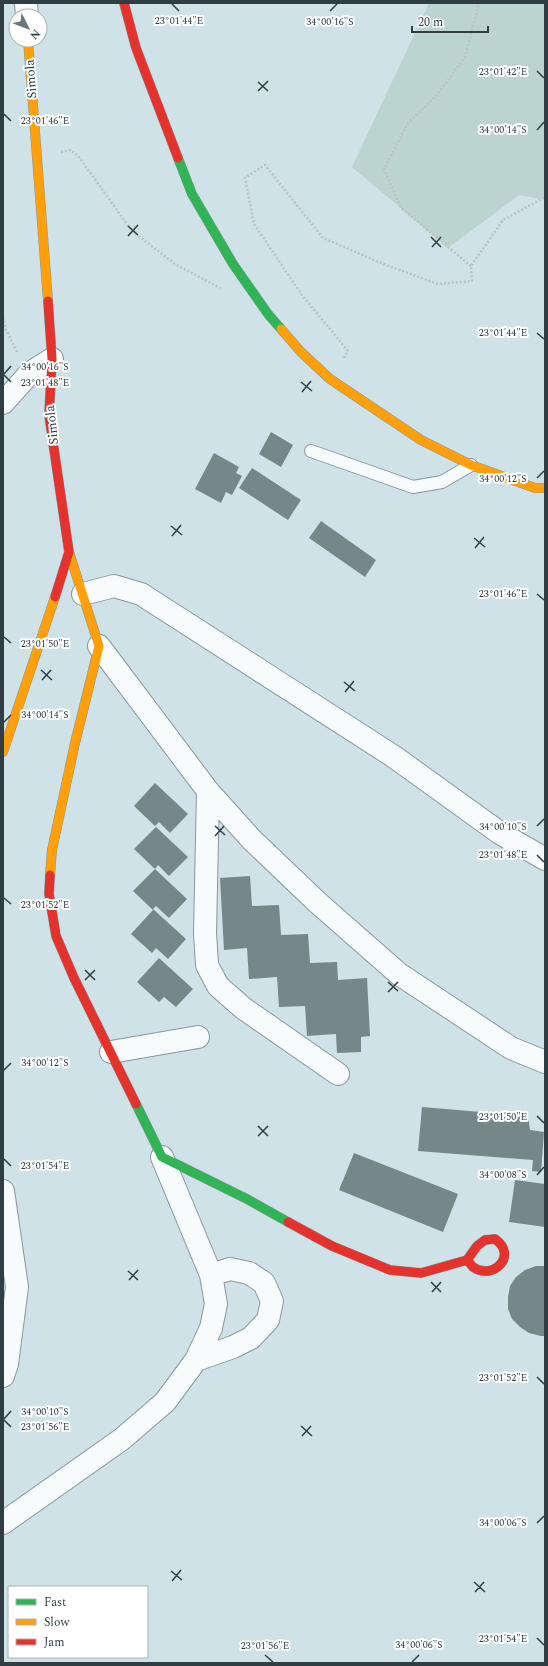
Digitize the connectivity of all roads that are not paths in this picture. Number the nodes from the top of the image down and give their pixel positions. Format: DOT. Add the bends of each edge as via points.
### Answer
graph roads {
  1 [pos="124,3"];
  2 [pos="29,48"];
  3 [pos="52,360"];
  4 [pos="3,403"];
  5 [pos="311,451"];
  6 [pos="471,465"];
  7 [pos="545,488"];
  8 [pos="69,552"];
  9 [pos="83,594"];
  10 [pos="99,646"];
  11 [pos="3,752"];
  12 [pos="208,790"];
  13 [pos="545,859"];
  14 [pos="198,1037"];
  15 [pos="111,1052"];
  16 [pos="545,1062"];
  17 [pos="338,1074"];
  18 [pos="162,1157"];
  19 [pos="3,1191"];
  20 [pos="467,1260"];
  21 [pos="212,1275"];
  22 [pos="196,1360"];
  23 [pos="3,1376"];
  24 [pos="3,1523"];
  1 -- 6 [label="street" via="136,48 192,194 233,264 268,314 301,352 330,379 421,440"];
  2 -- 3 [label="street, Simola"];
  3 -- 4 [label="street" via="30,373"];
  3 -- 8 [label="street, Simola" via="48,415"];
  5 -- 6 [label="lane" via="413,486 442,482"];
  6 -- 7 [label="street" via="535,488"];
  8 -- 9 [label="street"];
  8 -- 11 [label="street, Simola"];
  9 -- 10 [label="street"];
  9 -- 13 [label="street" via="114,586 140,594 392,756 500,833"];
  10 -- 12 [label="street"];
  10 -- 15 [label="street" via="52,850 49,894 56,936"];
  12 -- 16 [label="street" via="251,839 398,974 511,1048"];
  12 -- 17 [label="street" via="205,932 207,965 218,986 243,1008"];
  14 -- 15 [label="street"];
  15 -- 18 [label="street"];
  18 -- 20 [label="street" via="247,1199 332,1246 390,1270 421,1273"];
  18 -- 21 [label="street"];
  19 -- 23 [label="street" via="17,1287 7,1364"];
  21 -- 22 [label="street" via="216,1304 211,1328"];
  21 -- 22 [label="street" via="230,1269 249,1273 264,1283 272,1301 270,1314 268,1320 251,1338"];
  22 -- 24 [label="street" via="165,1402 122,1439"];
}
